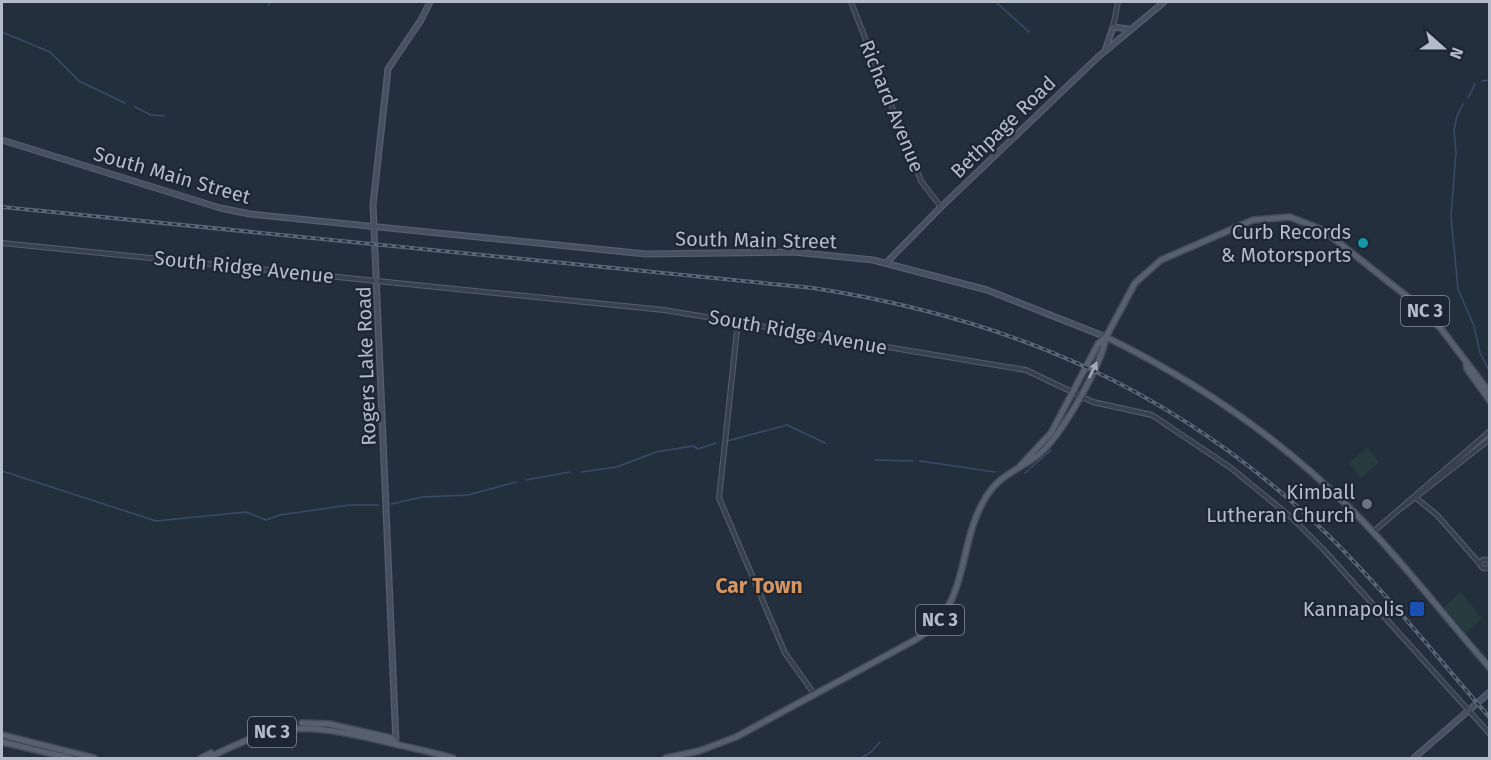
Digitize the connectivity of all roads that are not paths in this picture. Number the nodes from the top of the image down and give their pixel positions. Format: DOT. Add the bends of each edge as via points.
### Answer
graph roads {
  1 [pos="430,2"];
  2 [pos="850,2"];
  3 [pos="1118,2"];
  4 [pos="1164,2"];
  5 [pos="1112,28"];
  6 [pos="1130,29"];
  7 [pos="1124,34"];
  8 [pos="1105,51"];
  9 [pos="2,140"];
  10 [pos="941,207"];
  11 [pos="374,227"];
  12 [pos="2,243"];
  13 [pos="887,262"];
  14 [pos="377,280"];
  15 [pos="738,321"];
  16 [pos="1106,337"];
  17 [pos="1466,363"];
  18 [pos="1490,393"];
  19 [pos="1076,395"];
  20 [pos="1490,401"];
  21 [pos="1061,416"];
  22 [pos="1490,431"];
  23 [pos="1056,438"];
  24 [pos="1490,439"];
  25 [pos="1021,465"];
  26 [pos="1415,497"];
  27 [pos="1373,532"];
  28 [pos="1489,565"];
  29 [pos="1487,661"];
  30 [pos="1490,668"];
  31 [pos="1490,692"];
  32 [pos="815,695"];
  33 [pos="1470,710"];
  34 [pos="1490,734"];
  35 [pos="2,735"];
  36 [pos="2,742"];
  37 [pos="396,743"];
  38 [pos="692,756"];
  39 [pos="70,759"];
  40 [pos="94,759"];
  41 [pos="201,759"];
  42 [pos="208,759"];
  43 [pos="453,759"];
  44 [pos="666,759"];
  45 [pos="1414,759"];
  1 -- 11 [label="main road, Rogers Lake Road" via="388,69 373,197"];
  2 -- 10 [label="street, Richard Avenue" via="921,181"];
  3 -- 5 [label="street, Bethpage Road"];
  4 -- 6 [label="main road"];
  5 -- 6 [label="main road"];
  5 -- 7 [label="main road"];
  5 -- 8 [label="main road, Bethpage Road"];
  6 -- 7 [label="main road"];
  7 -- 8 [label="main road"];
  8 -- 10 [label="main road, Bethpage Road"];
  9 -- 11 [label="main road, South Main Street" via="225,209"];
  10 -- 13 [label="main road, Bethpage Road"];
  11 -- 13 [label="main road, South Main Street" via="646,254 802,252"];
  11 -- 14 [label="main road, Rogers Lake Road"];
  12 -- 14 [label="street, South Ridge Avenue"];
  13 -- 16 [label="main road, South Main Street" via="1009,298"];
  14 -- 15 [label="street, South Ridge Avenue"];
  14 -- 37 [label="main road, Rogers Lake Road"];
  15 -- 19 [label="street, South Ridge Avenue" via="1016,368"];
  15 -- 32 [label="street" via="719,498 786,653"];
  16 -- 17 [label="main road, NC 3" via="1130,290 1151,266 1253,220 1281,216 1315,225 1371,267 1435,321"];
  16 -- 19 [label="main road, NC 3"];
  16 -- 27 [label="main road, South Main Street" via="1200,389 1250,423 1315,475"];
  17 -- 18 [label="main road, NC 3"];
  17 -- 20 [label="main road, NC 3"];
  19 -- 21 [label="main road, NC 3"];
  19 -- 23 [label="main road, NC 3"];
  19 -- 33 [label="street, South Ridge Avenue" via="1152,415 1268,497 1348,574"];
  21 -- 23 [label="main road"];
  21 -- 25 [label="main road, NC 3" via="1041,446"];
  22 -- 26 [label="street"];
  23 -- 25 [label="main road, NC 3"];
  24 -- 26 [label="street"];
  25 -- 32 [label="main road, NC 3" via="996,484 982,505 957,590 936,624 915,640"];
  26 -- 27 [label="street"];
  26 -- 28 [label="street" via="1437,515 1485,569"];
  27 -- 29 [label="main road, South Main Street"];
  29 -- 30 [label="main road, South Main Street"];
  31 -- 33 [label="main road"];
  32 -- 38 [label="main road, NC 3"];
  33 -- 34 [label="street, South Ridge Avenue"];
  33 -- 45 [label="main road"];
  35 -- 40 [label="main road"];
  36 -- 39 [label="main road"];
  37 -- 41 [label="main road, NC 3" via="391,738 346,728 298,723 248,736"];
  37 -- 42 [label="main road, NC 3" via="298,727 249,739"];
  37 -- 43 [label="main road, NC 3"];
  38 -- 44 [label="main road, NC 3"];
}
